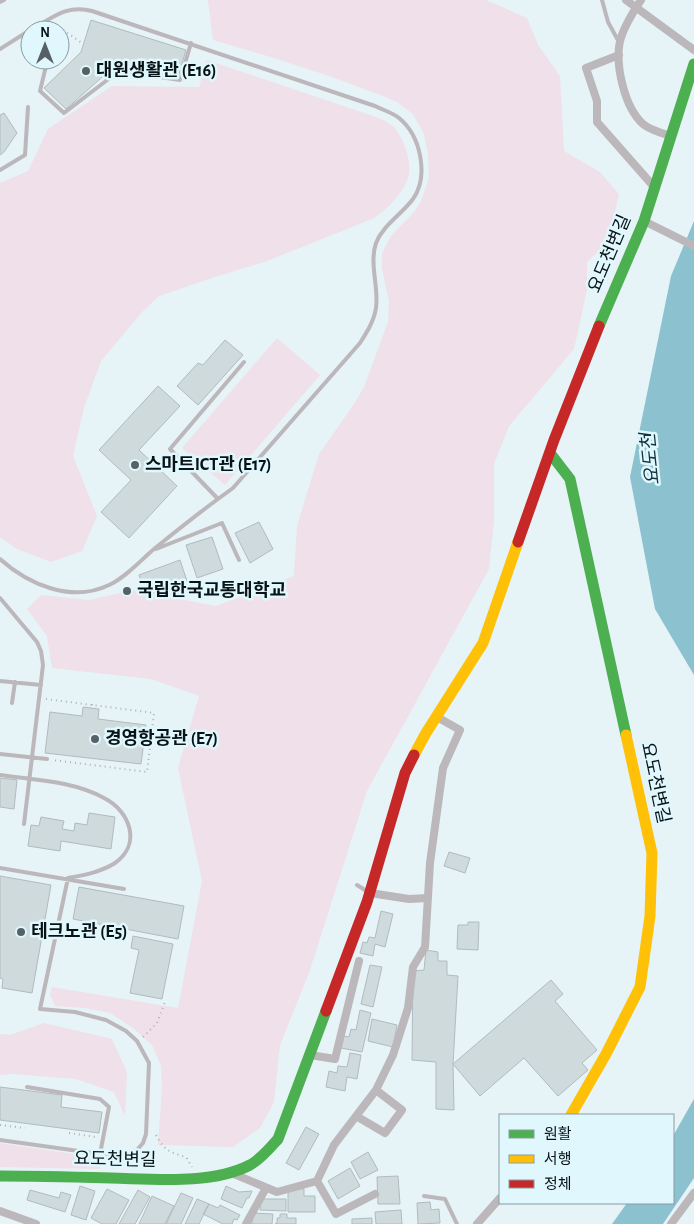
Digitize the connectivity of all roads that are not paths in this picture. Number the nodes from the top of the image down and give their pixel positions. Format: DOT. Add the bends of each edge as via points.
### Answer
graph roads {
  1 [pos="4,0"];
  2 [pos="602,0"];
  3 [pos="626,0"];
  4 [pos="642,0"];
  5 [pos="0,2"];
  6 [pos="636,8"];
  7 [pos="48,20"];
  8 [pos="20,36"];
  9 [pos="191,43"];
  10 [pos="620,44"];
  11 [pos="0,49"];
  12 [pos="694,50"];
  13 [pos="619,54"];
  14 [pos="694,64"];
  15 [pos="45,70"];
  16 [pos="28,107"];
  17 [pos="670,136"];
  18 [pos="0,170"];
  19 [pos="655,188"];
  20 [pos="644,221"];
  21 [pos="694,246"];
  22 [pos="244,362"];
  23 [pos="550,453"];
  24 [pos="218,499"];
  25 [pos="152,551"];
  26 [pos="0,559"];
  27 [pos="239,560"];
  28 [pos="0,598"];
  29 [pos="0,681"];
  30 [pos="15,682"];
  31 [pos="42,685"];
  32 [pos="12,703"];
  33 [pos="437,717"];
  34 [pos="0,754"];
  35 [pos="32,757"];
  36 [pos="47,759"];
  37 [pos="0,775"];
  38 [pos="30,779"];
  39 [pos="24,824"];
  40 [pos="0,868"];
  41 [pos="68,878"];
  42 [pos="357,884"];
  43 [pos="124,888"];
  44 [pos="370,893"];
  45 [pos="428,898"];
  46 [pos="358,960"];
  47 [pos="310,1055"];
  48 [pos="27,1087"];
  49 [pos="376,1090"];
  50 [pos="572,1114"];
  51 [pos="356,1116"];
  52 [pos="0,1140"];
  53 [pos="100,1154"];
  54 [pos="229,1172"];
  55 [pos="0,1176"];
  56 [pos="317,1181"];
  57 [pos="266,1188"];
  58 [pos="694,1193"];
  59 [pos="375,1194"];
  60 [pos="424,1196"];
  61 [pos="499,1199"];
  62 [pos="0,1211"];
  63 [pos="36,1224"];
  64 [pos="246,1224"];
  65 [pos="457,1224"];
  66 [pos="477,1224"];
  67 [pos="671,1224"];
  1 -- 5 [label="lane"];
  2 -- 10 [label="lane" via="608,22"];
  3 -- 6 [label="street"];
  4 -- 6 [label="street"];
  6 -- 10 [label="street"];
  6 -- 12 [label="street"];
  7 -- 9 [label="lane" via="66,10 78,8"];
  8 -- 11 [label="lane"];
  9 -- 15 [label="lane" via="180,80 119,71 64,113 40,90"];
  9 -- 24 [label="lane" via="392,114 413,136 421,160 420,180 413,199 376,244 373,256 376,310 369,328 360,343 233,488"];
  10 -- 13 [label="street"];
  13 -- 17 [label="street" via="623,83 639,119 652,129"];
  13 -- 19 [label="street" via="586,68 597,101 597,122"];
  14 -- 17 [label="street, 요도천변길"];
  16 -- 18 [label="lane" via="25,155"];
  17 -- 19 [label="street, 요도천변길"];
  19 -- 20 [label="street, 요도천변길"];
  20 -- 21 [label="street"];
  20 -- 23 [label="street, 요도천변길"];
  22 -- 24 [label="lane" via="170,449"];
  23 -- 33 [label="street, 요도천변길" via="483,643"];
  23 -- 50 [label="street, 요도천변길" via="570,479 652,853 650,916 640,987"];
  24 -- 25 [label="lane"];
  25 -- 26 [label="lane" via="110,584 93,591 78,592 54,590 31,581"];
  25 -- 27 [label="lane" via="222,523"];
  28 -- 31 [label="lane" via="37,642 43,666"];
  29 -- 30 [label="lane"];
  30 -- 31 [label="lane"];
  30 -- 32 [label="lane"];
  31 -- 35 [label="lane"];
  33 -- 44 [label="street, 요도천변길" via="405,772"];
  33 -- 45 [label="street" via="460,730 442,768"];
  34 -- 35 [label="lane"];
  35 -- 36 [label="lane"];
  35 -- 38 [label="lane"];
  37 -- 38 [label="lane"];
  38 -- 39 [label="lane"];
  38 -- 41 [label="lane" via="73,786 105,798 118,807 130,827 126,853 116,862"];
  40 -- 41 [label="lane"];
  41 -- 43 [label="lane"];
  41 -- 53 [label="lane" via="40,1009 75,1012 106,1020 137,1041 149,1063 143,1143 136,1151 125,1155"];
  42 -- 44 [label="lane"];
  44 -- 45 [label="street"];
  44 -- 47 [label="street, 요도천변길"];
  45 -- 49 [label="street" via="425,946 413,967 408,1008 393,1055"];
  46 -- 47 [label="street" via="335,1059"];
  47 -- 54 [label="street, 요도천변길" via="278,1139 249,1165"];
  48 -- 53 [label="lane" via="100,1099 109,1108"];
  49 -- 51 [label="street"];
  49 -- 51 [label="street" via="402,1110 385,1133"];
  51 -- 56 [label="street" via="334,1145"];
  52 -- 53 [label="lane"];
  54 -- 55 [label="street, 요도천변길" via="202,1177 152,1179"];
  54 -- 57 [label="street"];
  56 -- 57 [label="street" via="277,1192"];
  56 -- 59 [label="street" via="336,1214"];
  57 -- 64 [label="street"];
  58 -- 67 [label="street"];
  60 -- 65 [label="lane" via="446,1199"];
  61 -- 66 [label="street"];
  62 -- 63 [label="street"];
}
